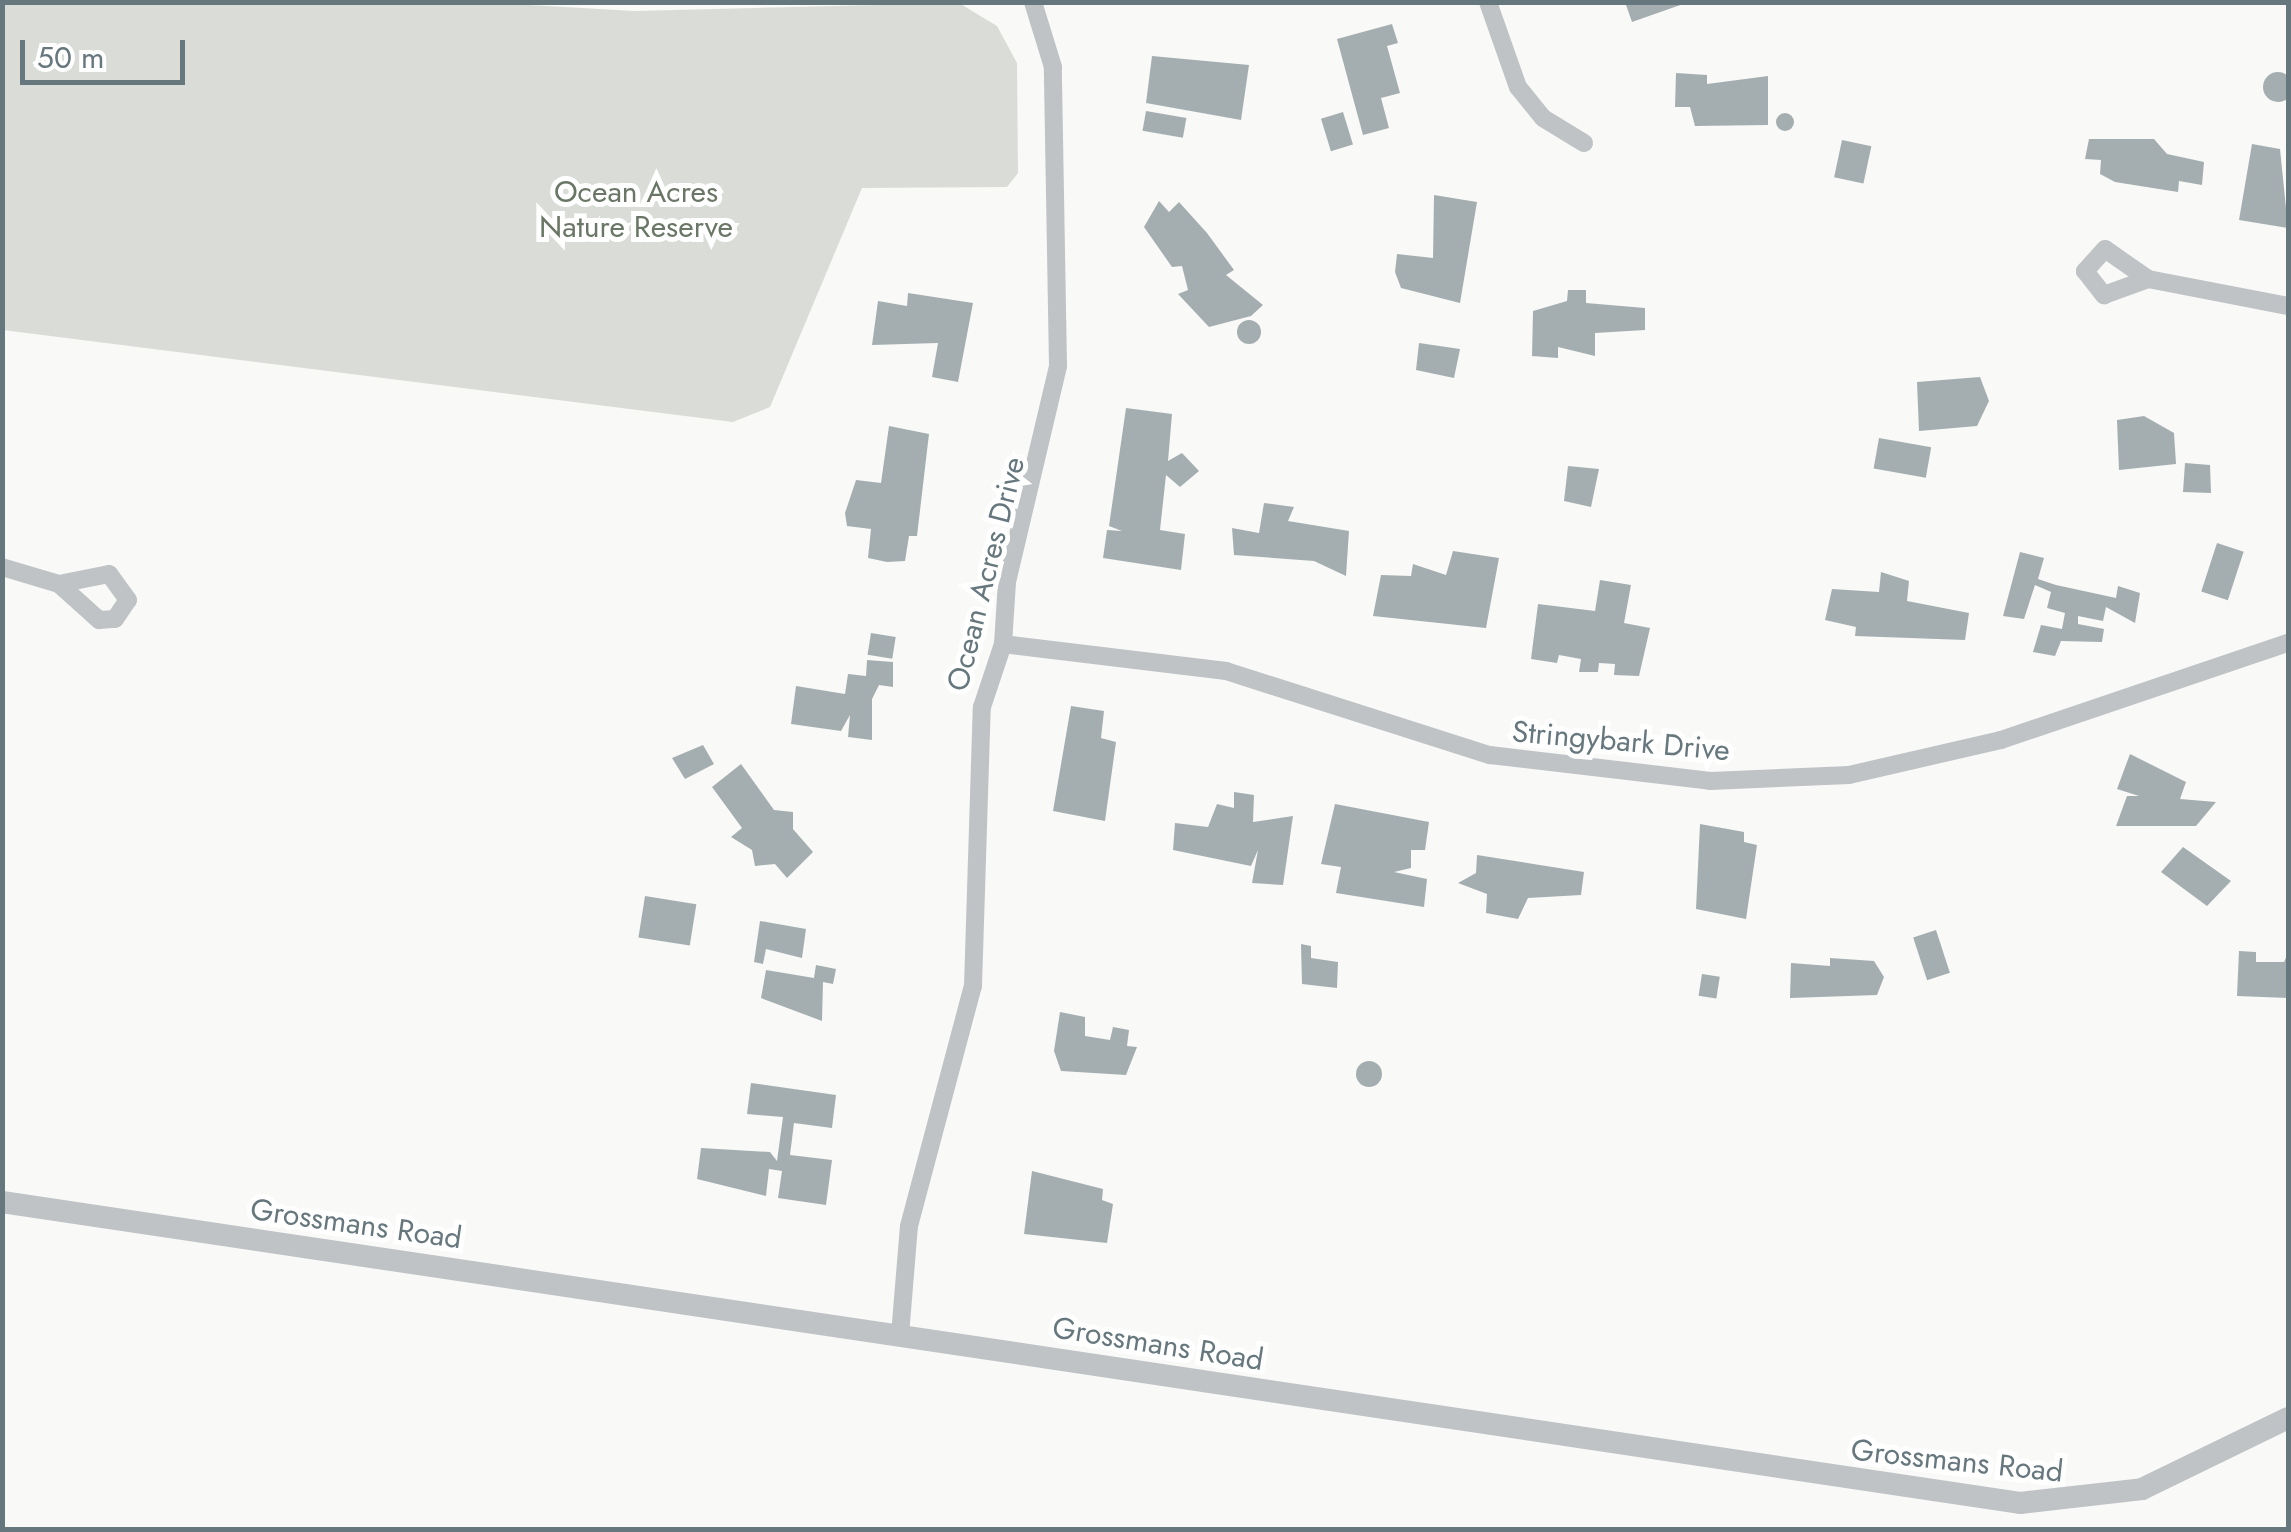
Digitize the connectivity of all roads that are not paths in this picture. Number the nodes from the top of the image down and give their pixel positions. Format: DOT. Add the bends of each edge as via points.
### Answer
graph roads {
  1 [pos="1033,2"];
  2 [pos="1488,2"];
  3 [pos="1584,143"];
  4 [pos="2148,279"];
  5 [pos="2288,306"];
  6 [pos="2,567"];
  7 [pos="58,584"];
  8 [pos="2288,643"];
  9 [pos="1004,644"];
  10 [pos="2,1202"];
  11 [pos="900,1335"];
  12 [pos="2288,1418"];
  1 -- 9 [label="street, Ocean Acres Drive" via="1053,67 1058,366 1007,582"];
  2 -- 3 [label="street" via="1518,87 1544,118"];
  4 -- 5 [label="street"];
  6 -- 7 [label="street"];
  8 -- 9 [label="street, Stringybark Drive" via="2001,740 1850,775 1710,781 1490,755 1174,661"];
  9 -- 11 [label="street, Ocean Acres Drive" via="978,742 973,986 910,1226"];
  10 -- 11 [label="street, Grossmans Road"];
  11 -- 12 [label="street, Grossmans Road" via="2020,1504 2142,1489"];
}
